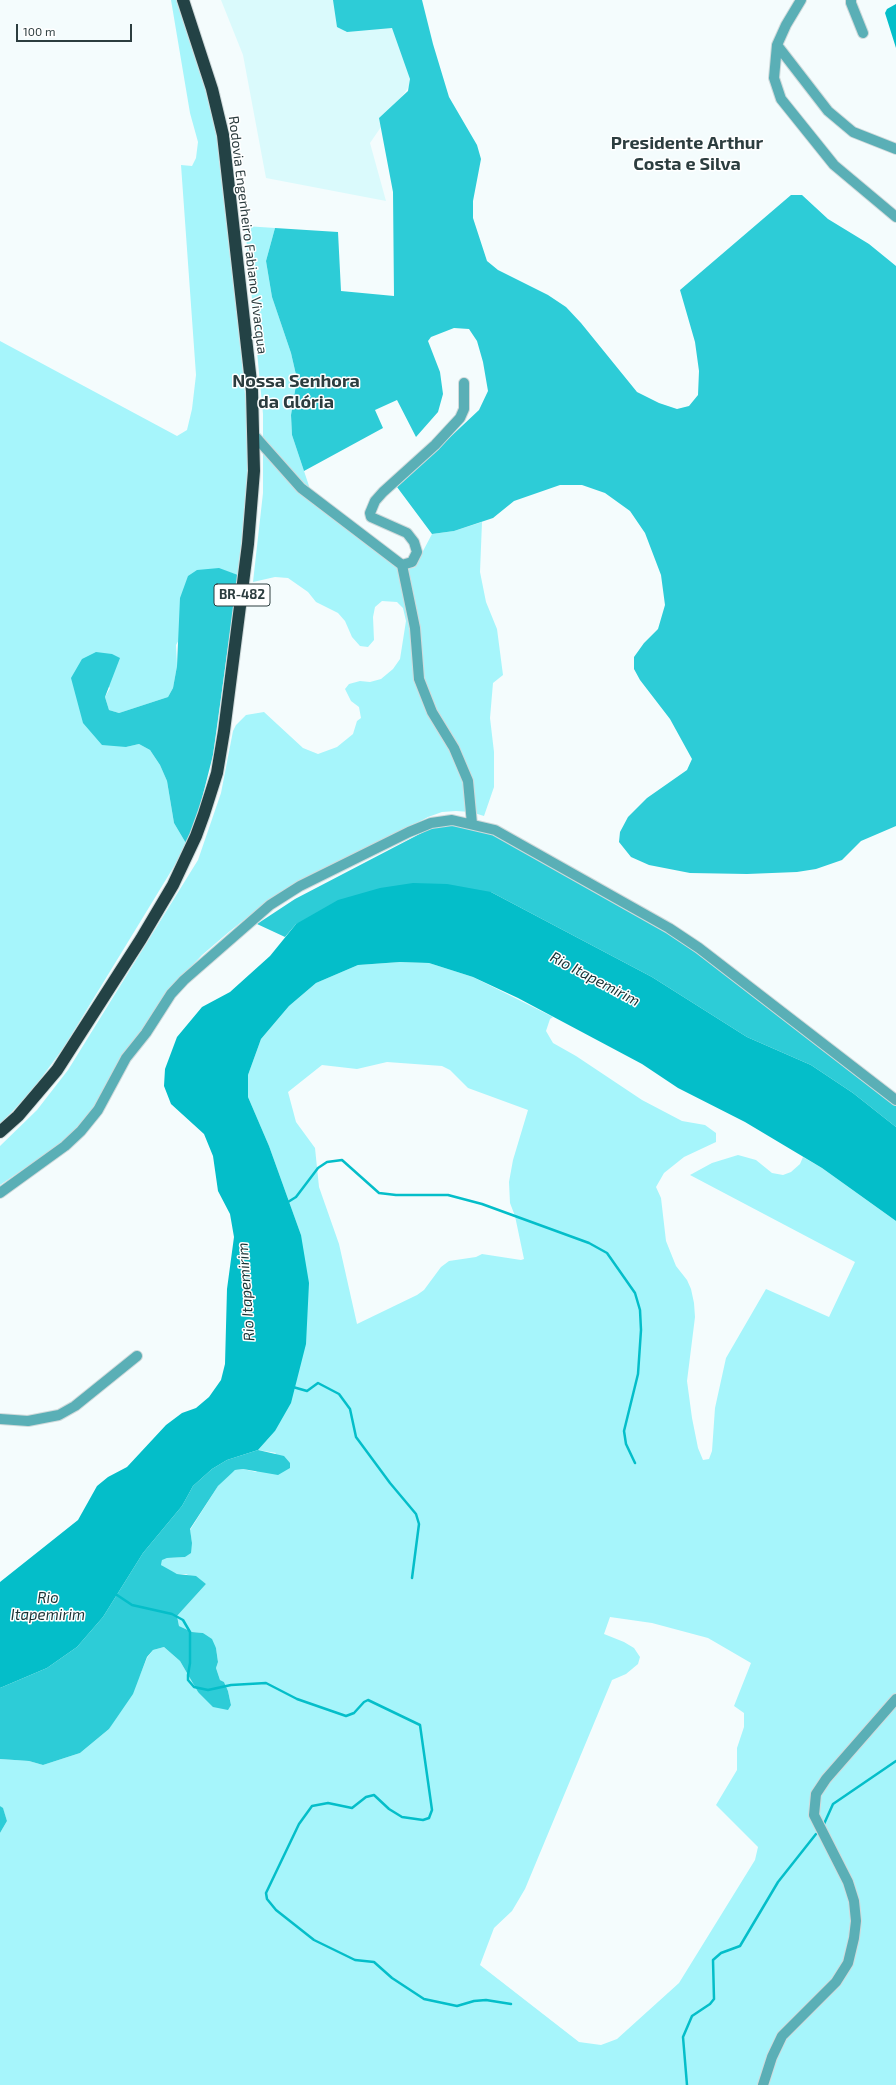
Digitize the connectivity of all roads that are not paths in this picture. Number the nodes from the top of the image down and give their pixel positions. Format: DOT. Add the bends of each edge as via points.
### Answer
graph roads {
  1 [pos="183,0"];
  2 [pos="801,0"];
  3 [pos="851,0"];
  4 [pos="863,33"];
  5 [pos="777,44"];
  6 [pos="896,148"];
  7 [pos="896,217"];
  8 [pos="464,384"];
  9 [pos="253,434"];
  10 [pos="402,565"];
  11 [pos="472,824"];
  12 [pos="896,1100"];
  13 [pos="0,1132"];
  14 [pos="0,1193"];
  15 [pos="137,1356"];
  16 [pos="0,1418"];
  17 [pos="896,1699"];
  18 [pos="763,2085"];
  1 -- 9 [label="highway, Rodovia Engenheiro Fabiano Vivacqua / BR-482" via="212,89 223,135 249,363"];
  2 -- 5 [label="street"];
  3 -- 4 [label="street"];
  5 -- 6 [label="street" via="828,111 853,132"];
  5 -- 7 [label="street" via="774,78 781,99 834,165"];
  8 -- 10 [label="street" via="464,409 460,418 435,445 383,492 375,501 370,513 371,517 407,533 414,542 417,552 412,562"];
  9 -- 10 [label="street" via="301,488"];
  9 -- 13 [label="highway, Rodovia Engenheiro Fabiano Vivacqua / BR-482" via="254,471 248,544 224,731 216,773 196,836 173,885 141,940 57,1070 23,1110"];
  10 -- 11 [label="street" via="414,628 419,679 432,712 454,748 468,781"];
  11 -- 12 [label="street" via="495,830 669,928 699,948"];
  11 -- 14 [label="street" via="452,820 432,823 300,886 270,905 184,980 172,994 126,1058 98,1110 81,1131 65,1146"];
  15 -- 16 [label="street" via="59,1415 28,1421"];
  17 -- 18 [label="street" via="826,1778 816,1794 814,1815 848,1882 854,1901 854,1938 848,1963 836,1982 782,2036"];
}
